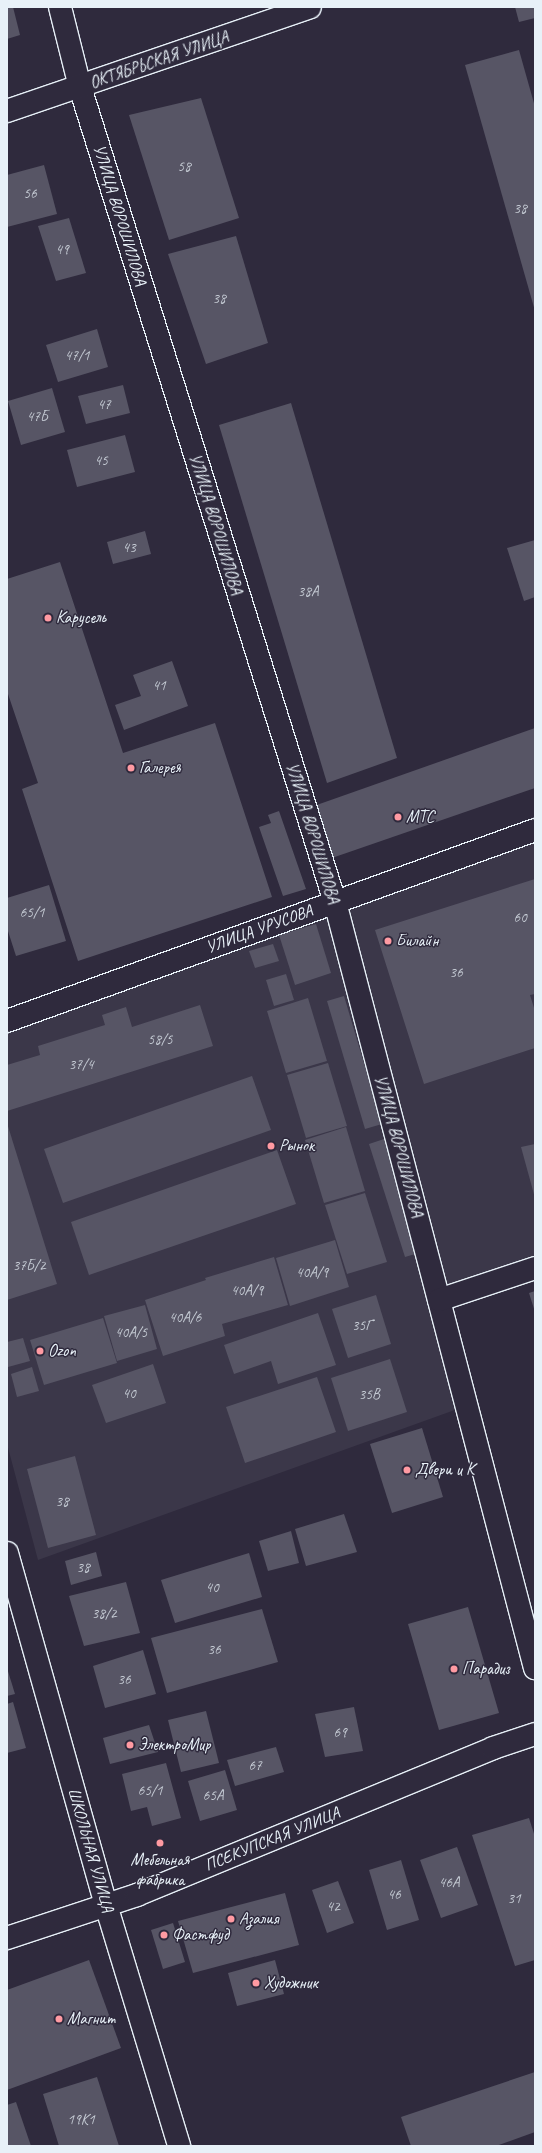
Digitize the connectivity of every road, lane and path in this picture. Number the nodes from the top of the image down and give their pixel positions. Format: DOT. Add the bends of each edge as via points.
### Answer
graph roads {
  1 [pos="60,7"];
  2 [pos="310,7"];
  3 [pos="80,87"];
  4 [pos="7,111"];
  5 [pos="535,830"];
  6 [pos="335,902"];
  7 [pos="7,1021"];
  8 [pos="535,1268"];
  9 [pos="439,1300"];
  10 [pos="7,1553"];
  11 [pos="535,1668"];
  12 [pos="535,1734"];
  13 [pos="106,1905"];
  14 [pos="7,1938"];
  15 [pos="179,2146"];
  1 -- 3 [label="street, УЛИЦА ВОРОШИЛОВА"];
  2 -- 3 [label="street, ОКТЯБРЬСКАЯ УЛИЦА"];
  3 -- 4 [label="street, ОКТЯБРЬСКАЯ УЛИЦА"];
  3 -- 6 [label="street, УЛИЦА ВОРОШИЛОВА"];
  5 -- 6 [label="street, УЛИЦА УРУСОВА"];
  6 -- 7 [label="street, УЛИЦА УРУСОВА"];
  6 -- 9 [label="street, УЛИЦА ВОРОШИЛОВА"];
  8 -- 9 [label="street"];
  9 -- 11 [label="street, УЛИЦА ВОРОШИЛОВА"];
  10 -- 13 [label="street, ШКОЛЬНАЯ УЛИЦА"];
  12 -- 13 [label="street, ПСЕКУПСКАЯ УЛИЦА" via="493,1748 137,1895"];
  13 -- 14 [label="street, ПСЕКУПСКАЯ УЛИЦА"];
  13 -- 15 [label="street, ШКОЛЬНАЯ УЛИЦА"];
}
